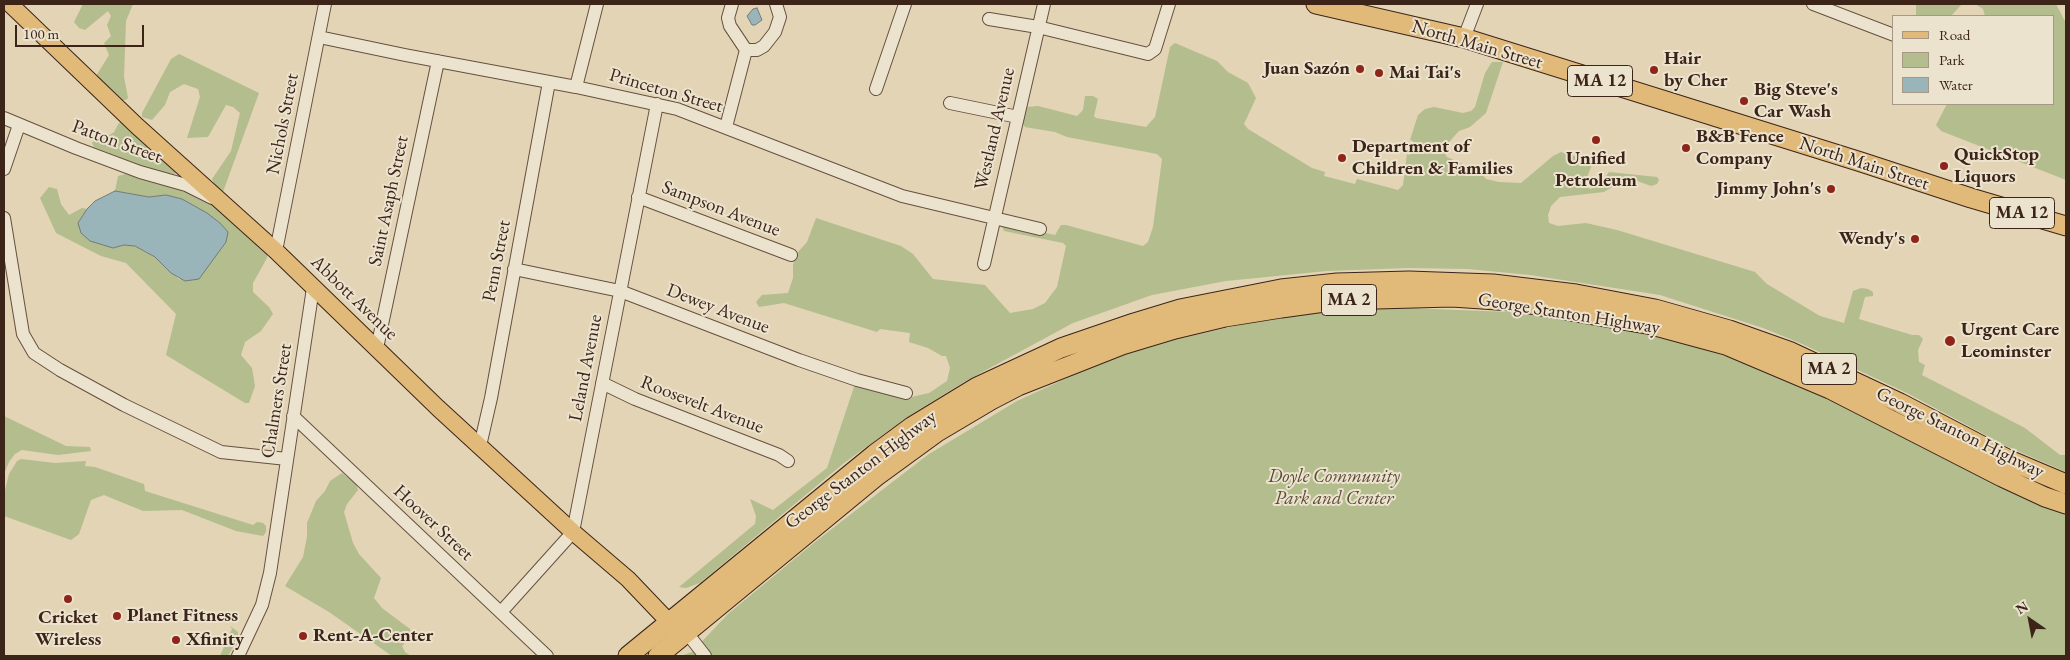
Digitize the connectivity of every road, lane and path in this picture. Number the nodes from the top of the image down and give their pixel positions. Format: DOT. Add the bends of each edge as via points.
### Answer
graph roads {
  1 [pos="10,4"];
  2 [pos="326,4"];
  3 [pos="597,4"];
  4 [pos="732,4"];
  5 [pos="776,4"];
  6 [pos="905,4"];
  7 [pos="1044,4"];
  8 [pos="1169,4"];
  9 [pos="1316,4"];
  10 [pos="1477,4"];
  11 [pos="1813,4"];
  12 [pos="989,19"];
  13 [pos="1038,28"];
  14 [pos="1892,34"];
  15 [pos="319,37"];
  16 [pos="1464,38"];
  17 [pos="746,50"];
  18 [pos="438,61"];
  19 [pos="549,82"];
  20 [pos="576,87"];
  21 [pos="876,89"];
  22 [pos="950,103"];
  23 [pos="656,104"];
  24 [pos="1018,117"];
  25 [pos="4,118"];
  26 [pos="19,125"];
  27 [pos="726,127"];
  28 [pos="4,169"];
  29 [pos="638,197"];
  30 [pos="219,201"];
  31 [pos="4,218"];
  32 [pos="994,218"];
  33 [pos="2066,226"];
  34 [pos="1040,229"];
  35 [pos="276,251"];
  36 [pos="791,255"];
  37 [pos="984,264"];
  38 [pos="514,270"];
  39 [pos="313,288"];
  40 [pos="620,291"];
  41 [pos="377,348"];
  42 [pos="602,383"];
  43 [pos="906,393"];
  44 [pos="293,416"];
  45 [pos="480,446"];
  46 [pos="287,459"];
  47 [pos="788,461"];
  48 [pos="2066,484"];
  49 [pos="2066,504"];
  50 [pos="573,532"];
  51 [pos="501,612"];
  52 [pos="669,622"];
  53 [pos="687,633"];
  54 [pos="238,656"];
  55 [pos="547,656"];
  56 [pos="628,656"];
  57 [pos="658,656"];
  58 [pos="705,656"];
  1 -- 30 [label="main road, Abbott Avenue"];
  2 -- 15 [label="street, Nichols Street"];
  3 -- 20 [label="street"];
  4 -- 17 [label="street" via="728,18 730,26"];
  5 -- 17 [label="street" via="780,17 775,32 761,49"];
  6 -- 21 [label="street"];
  7 -- 13 [label="street, Westland Avenue"];
  8 -- 13 [label="street" via="1152,52 1144,53"];
  9 -- 16 [label="highway, North Main Street / MA 12"];
  10 -- 16 [label="street"];
  11 -- 14 [label="street"];
  12 -- 13 [label="street"];
  13 -- 24 [label="street, Westland Avenue"];
  15 -- 18 [label="street, Princeton Street"];
  15 -- 35 [label="street, Nichols Street"];
  16 -- 33 [label="highway, North Main Street / MA 12"];
  17 -- 27 [label="street"];
  18 -- 19 [label="street, Princeton Street"];
  18 -- 41 [label="street, Saint Asaph Street"];
  19 -- 20 [label="street, Princeton Street"];
  19 -- 38 [label="street, Penn Street"];
  20 -- 23 [label="street, Princeton Street"];
  22 -- 24 [label="street"];
  23 -- 27 [label="street, Princeton Street"];
  23 -- 29 [label="street, Leland Avenue"];
  24 -- 32 [label="street, Westland Avenue"];
  25 -- 26 [label="street, Patton Street"];
  26 -- 28 [label="street"];
  26 -- 30 [label="street, Patton Street" via="140,172 186,185"];
  27 -- 32 [label="street, Princeton Street" via="885,190"];
  29 -- 36 [label="street, Sampson Avenue"];
  29 -- 40 [label="street, Leland Avenue"];
  30 -- 35 [label="main road, Abbott Avenue"];
  31 -- 46 [label="street" via="23,334 34,353 142,414 221,452"];
  32 -- 34 [label="street, Princeton Street"];
  32 -- 37 [label="street, Westland Avenue"];
  35 -- 39 [label="main road, Abbott Avenue"];
  38 -- 40 [label="street, Dewey Avenue"];
  38 -- 45 [label="street, Penn Street"];
  39 -- 41 [label="main road, Abbott Avenue"];
  39 -- 44 [label="street, Chalmers Street"];
  40 -- 42 [label="street, Leland Avenue"];
  40 -- 43 [label="street, Dewey Avenue" via="799,360"];
  41 -- 45 [label="main road, Abbott Avenue"];
  42 -- 47 [label="street, Roosevelt Avenue" via="631,398"];
  42 -- 50 [label="street, Leland Avenue"];
  44 -- 46 [label="street, Chalmers Street"];
  44 -- 51 [label="street, Hoover Street"];
  45 -- 50 [label="main road, Abbott Avenue"];
  46 -- 54 [label="street, Chalmers Street" via="265,596"];
  48 -- 52 [label="highway, George Stanton Highway / MA 2" via="2009,460 1900,403 1791,352 1655,309 1576,294 1493,284 1337,283 1281,289 1180,309 1062,348 977,387 913,426 875,454"];
  49 -- 53 [label="highway, George Stanton Highway / MA 2" via="2002,477 1830,388 1717,342 1652,325 1512,301 1452,297 1339,300 1271,309 1175,329 1122,345 1018,386 937,432 885,470"];
  50 -- 51 [label="street"];
  50 -- 52 [label="main road, Abbott Avenue" via="628,579"];
  51 -- 55 [label="street, Hoover Street"];
  52 -- 56 [label="highway, George Stanton Highway / MA 2"];
  53 -- 57 [label="highway, George Stanton Highway / MA 2"];
  53 -- 58 [label="street"];
}
